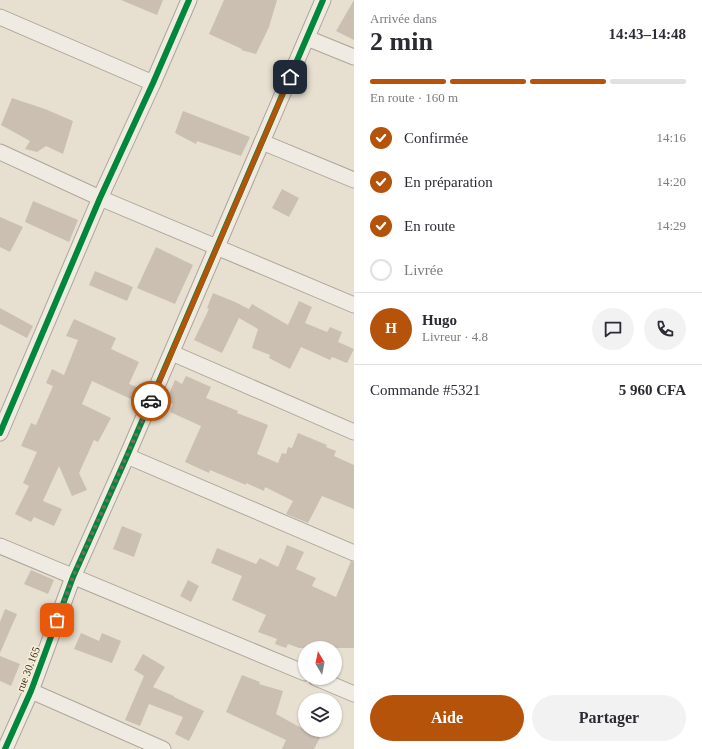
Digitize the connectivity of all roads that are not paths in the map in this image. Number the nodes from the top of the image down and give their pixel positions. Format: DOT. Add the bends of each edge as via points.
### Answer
graph roads {
  1 [pos="189,0"];
  2 [pos="323,0"];
  3 [pos="0,17"];
  4 [pos="306,38"];
  5 [pos="354,57"];
  6 [pos="153,83"];
  7 [pos="262,142"];
  8 [pos="0,152"];
  9 [pos="354,180"];
  10 [pos="100,198"];
  11 [pos="217,246"];
  12 [pos="354,305"];
  13 [pos="172,352"];
  14 [pos="354,432"];
  15 [pos="0,433"];
  16 [pos="128,456"];
  17 [pos="0,546"];
  18 [pos="354,553"];
  19 [pos="73,577"];
  20 [pos="298,670"];
  21 [pos="333,685"];
  22 [pos="31,691"];
  23 [pos="354,694"];
  24 [pos="5,749"];
  25 [pos="163,749"];
  1 -- 6 [label="street"];
  2 -- 4 [label="street, rue 30.165"];
  3 -- 6 [label="street"];
  4 -- 5 [label="street"];
  4 -- 7 [label="street, rue 30.165"];
  6 -- 10 [label="street"];
  7 -- 9 [label="street"];
  7 -- 11 [label="street, rue 30.165"];
  8 -- 10 [label="street"];
  10 -- 11 [label="street"];
  10 -- 15 [label="street"];
  11 -- 12 [label="street"];
  11 -- 13 [label="street, rue 30.165"];
  13 -- 14 [label="street"];
  13 -- 16 [label="street, rue 30.165"];
  16 -- 18 [label="street"];
  16 -- 19 [label="street, rue 30.165"];
  17 -- 19 [label="street"];
  19 -- 20 [label="street"];
  19 -- 22 [label="street, rue 30.165"];
  21 -- 23 [label="street"];
  22 -- 24 [label="street, rue 30.165"];
  22 -- 25 [label="street"];
}
